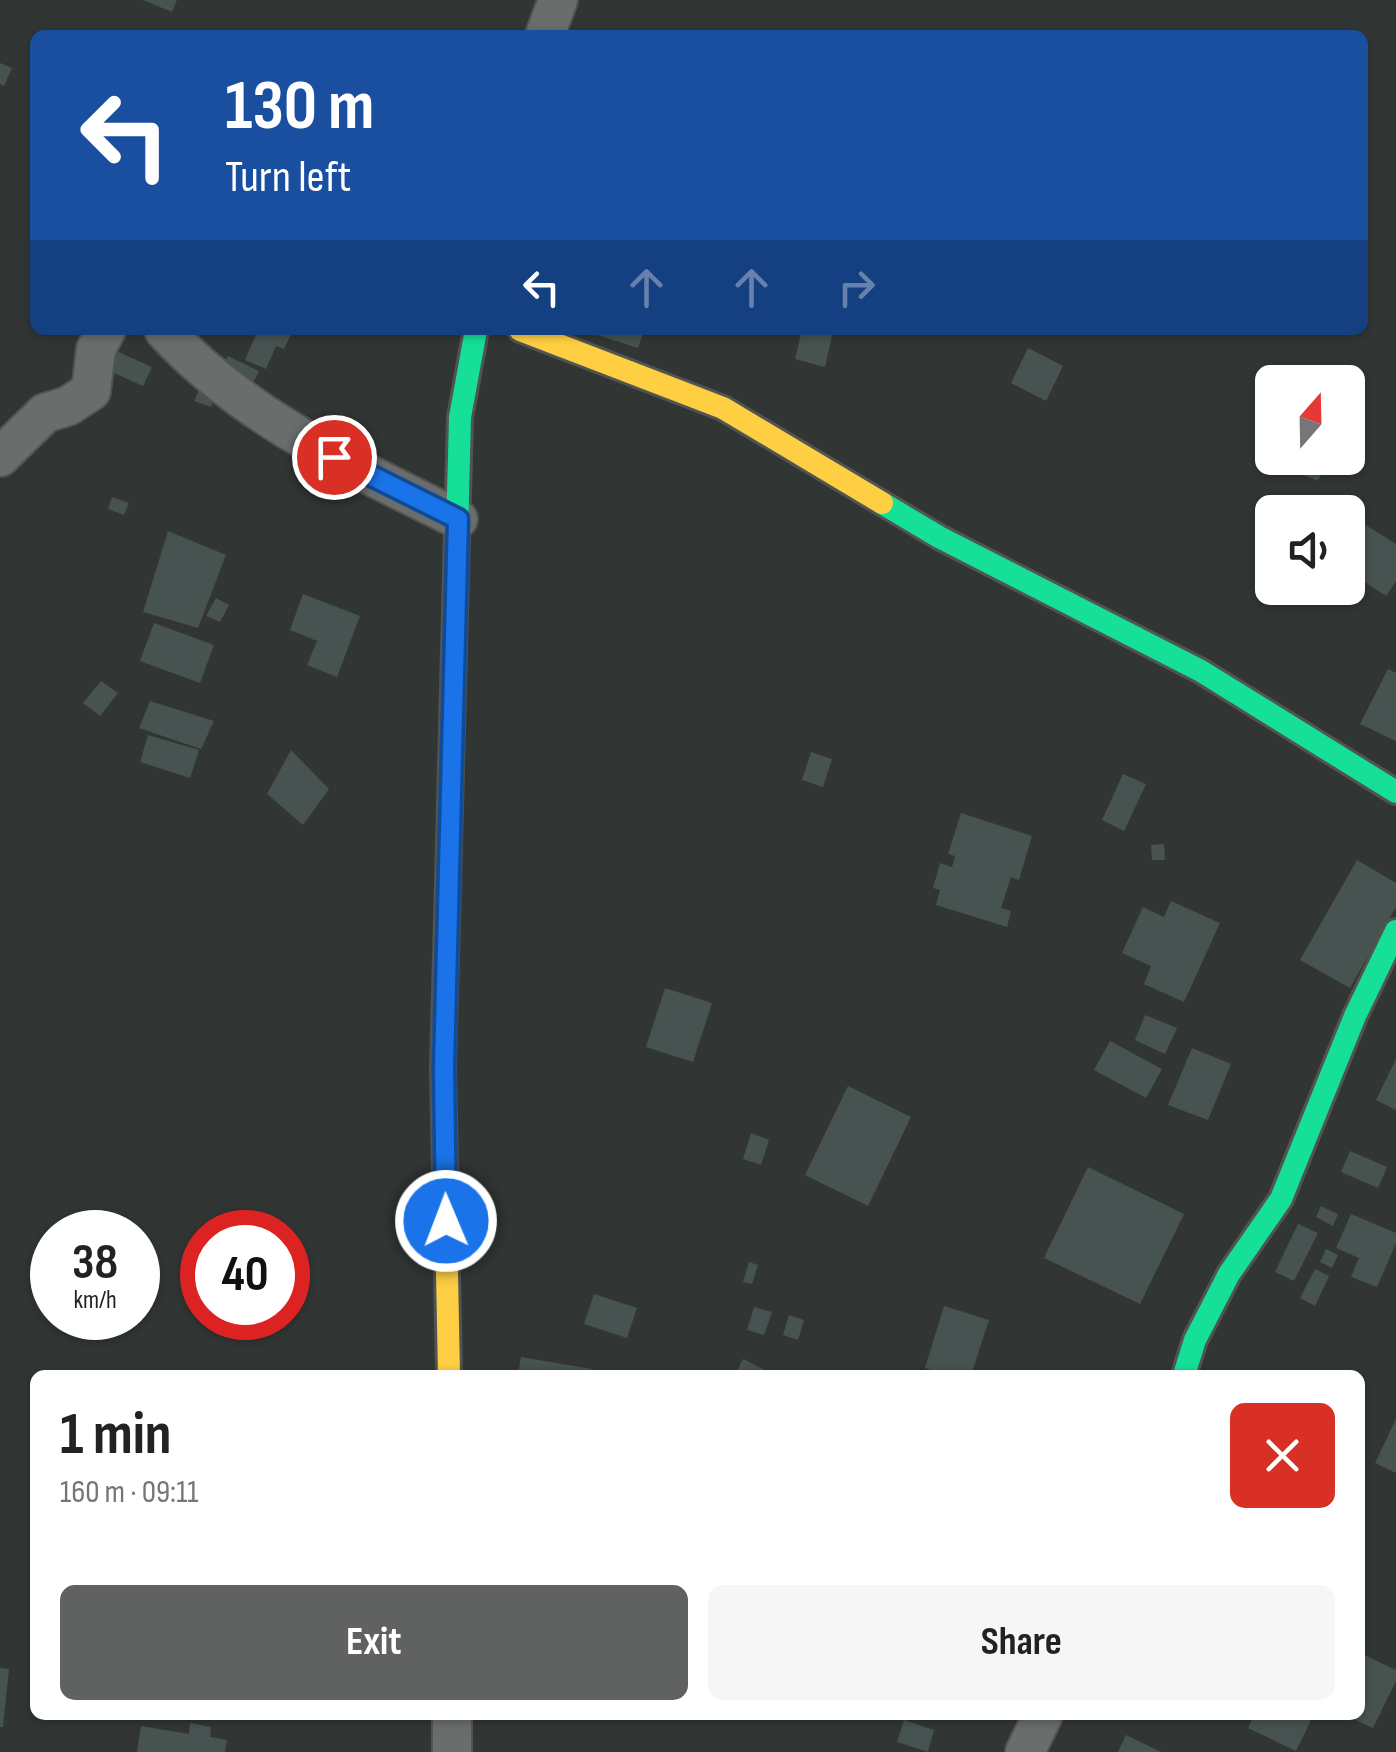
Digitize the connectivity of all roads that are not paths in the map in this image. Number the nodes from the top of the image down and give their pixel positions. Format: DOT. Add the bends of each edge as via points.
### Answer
graph roads {
  1 [pos="558,0"];
  2 [pos="547,30"];
  3 [pos="103,335"];
  4 [pos="168,335"];
  5 [pos="475,335"];
  6 [pos="533,335"];
  7 [pos="0,457"];
  8 [pos="458,519"];
  9 [pos="1396,792"];
  10 [pos="1396,931"];
  11 [pos="449,1370"];
  12 [pos="1186,1370"];
  13 [pos="452,1720"];
  14 [pos="1041,1720"];
  15 [pos="452,1752"];
  16 [pos="1025,1752"];
  1 -- 2 [label="street"];
  3 -- 7 [label="street" via="91,390 45,413"];
  4 -- 8 [label="street" via="189,358 303,441"];
  5 -- 8 [label="street" via="460,417"];
  6 -- 9 [label="street" via="724,408 938,537 1201,671"];
  8 -- 11 [label="street" via="444,1067"];
  10 -- 12 [label="street" via="1281,1199 1229,1274"];
  13 -- 15 [label="street"];
  14 -- 16 [label="street"];
}
